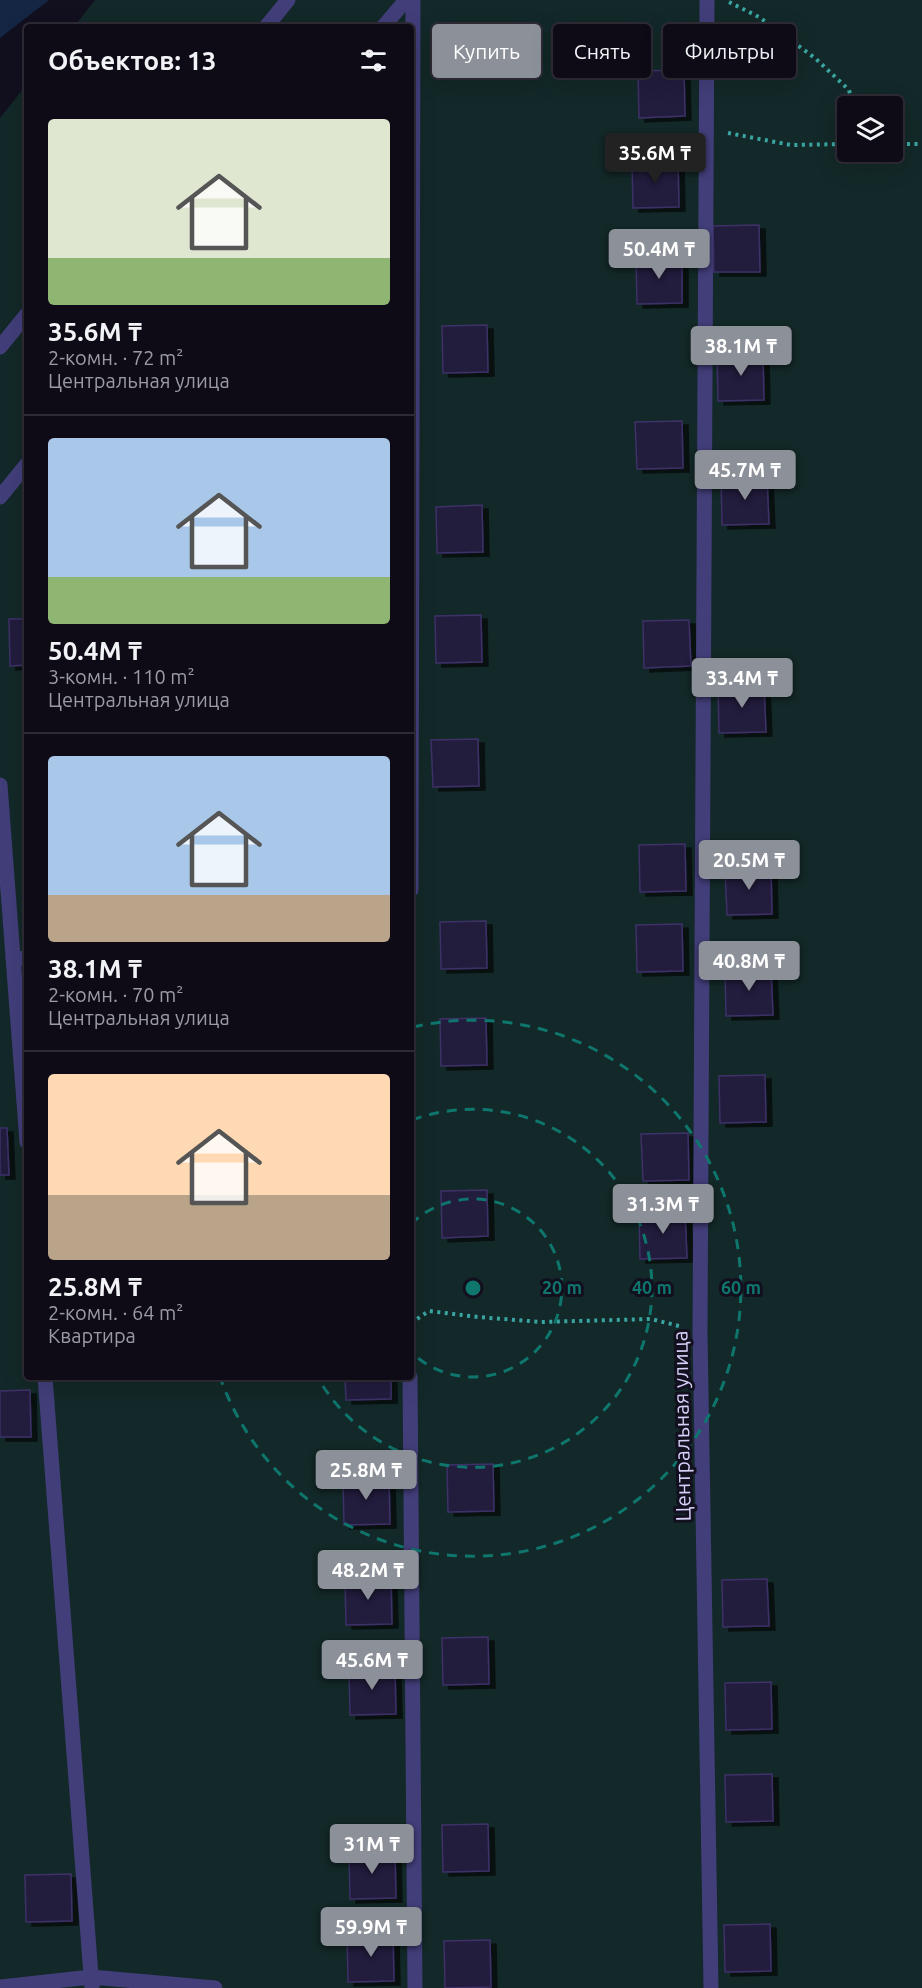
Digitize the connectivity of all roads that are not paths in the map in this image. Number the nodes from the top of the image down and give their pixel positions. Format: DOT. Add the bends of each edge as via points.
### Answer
graph roads {
  1 [pos="288,0"];
  2 [pos="405,0"];
  3 [pos="413,0"];
  4 [pos="707,0"];
  5 [pos="268,24"];
  6 [pos="386,24"];
  7 [pos="413,24"];
  8 [pos="24,318"];
  9 [pos="0,347"];
  10 [pos="24,468"];
  11 [pos="0,497"];
  12 [pos="0,785"];
  13 [pos="20,959"];
  14 [pos="24,1064"];
  15 [pos="45,1380"];
  16 [pos="410,1380"];
  17 [pos="92,1982"];
  18 [pos="0,1987"];
  19 [pos="215,1988"];
  20 [pos="415,1988"];
  21 [pos="711,1988"];
  1 -- 5 [label="street"];
  2 -- 6 [label="street"];
  3 -- 7 [label="street"];
  4 -- 21 [label="street, Центральная улица" via="700,1332"];
  8 -- 9 [label="street"];
  10 -- 11 [label="street"];
  12 -- 13 [label="street"];
  13 -- 14 [label="street"];
  15 -- 17 [label="street"];
  16 -- 20 [label="street"];
  17 -- 18 [label="street"];
  17 -- 19 [label="street"];
}
